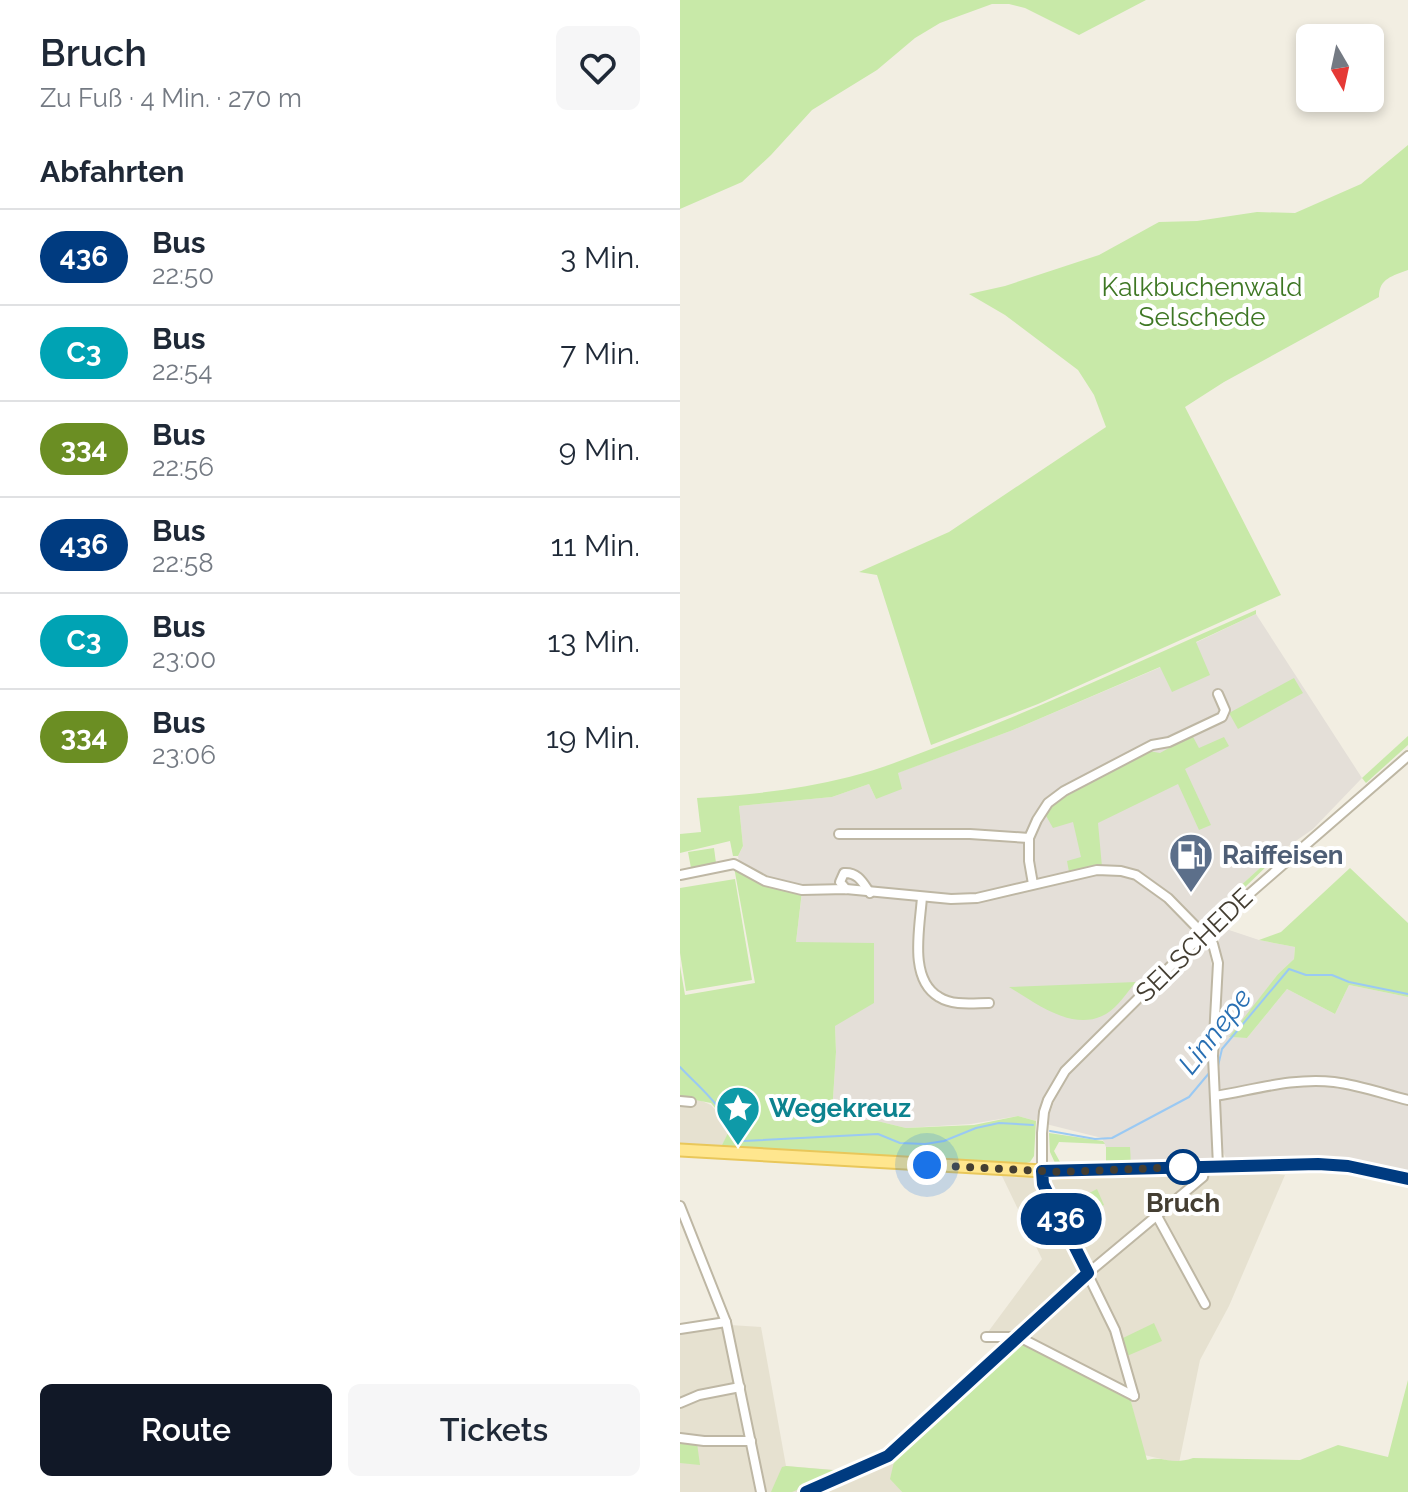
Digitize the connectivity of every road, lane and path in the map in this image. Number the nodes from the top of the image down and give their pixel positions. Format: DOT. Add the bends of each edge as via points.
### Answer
graph roads {
  1 [pos="1218,694"];
  2 [pos="1408,756"];
  3 [pos="839,834"];
  4 [pos="1029,838"];
  5 [pos="680,875"];
  6 [pos="1033,884"];
  7 [pos="846,889"];
  8 [pos="870,893"];
  9 [pos="922,897"];
  10 [pos="1202,935"];
  11 [pos="989,1003"];
  12 [pos="1215,1096"];
  13 [pos="1408,1100"];
  14 [pos="680,1101"];
  15 [pos="691,1102"];
  16 [pos="680,1150"];
  17 [pos="1218,1166"];
  18 [pos="1205,1167"];
  19 [pos="1042,1171"];
  20 [pos="1408,1179"];
  21 [pos="680,1206"];
  22 [pos="1157,1216"];
  23 [pos="1088,1273"];
  24 [pos="1205,1304"];
  25 [pos="726,1322"];
  26 [pos="680,1329"];
  27 [pos="986,1337"];
  28 [pos="1019,1337"];
  29 [pos="740,1387"];
  30 [pos="680,1403"];
  31 [pos="680,1438"];
  32 [pos="751,1441"];
  33 [pos="761,1492"];
  34 [pos="806,1492"];
  1 -- 4 [label="street" via="1225,710 1222,717 1152,745 1064,791 1048,803"];
  2 -- 10 [label="street, SELSCHEDE"];
  3 -- 4 [label="street"];
  4 -- 6 [label="street"];
  5 -- 7 [label="street" via="734,864 765,881 802,890"];
  6 -- 9 [label="street" via="977,898"];
  6 -- 10 [label="street" via="1097,870 1136,875 1168,898"];
  7 -- 8 [label="street"];
  7 -- 8 [label="street" via="841,877 852,872"];
  8 -- 9 [label="street"];
  9 -- 11 [label="street" via="918,964 930,989 954,1003"];
  10 -- 12 [label="street" via="1213,944 1218,963"];
  10 -- 19 [label="street, SELSCHEDE" via="1065,1071 1044,1112"];
  12 -- 13 [label="street" via="1323,1081"];
  12 -- 17 [label="street"];
  14 -- 15 [label="street"];
  16 -- 19 [label="main road"];
  17 -- 18 [label="main road"];
  17 -- 20 [label="main road" via="1335,1164"];
  18 -- 19 [label="main road"];
  18 -- 22 [label="street" via="1203,1177"];
  19 -- 23 [label="street" via="1043,1184"];
  21 -- 25 [label="street"];
  22 -- 23 [label="street"];
  22 -- 24 [label="street"];
  23 -- 28 [label="street"];
  23 -- 28 [label="street" via="1120,1342 1134,1396"];
  25 -- 26 [label="street"];
  25 -- 29 [label="street"];
  27 -- 28 [label="street"];
  28 -- 34 [label="street" via="888,1456"];
  29 -- 30 [label="street"];
  29 -- 32 [label="street"];
  31 -- 32 [label="street"];
  32 -- 33 [label="street"];
}
